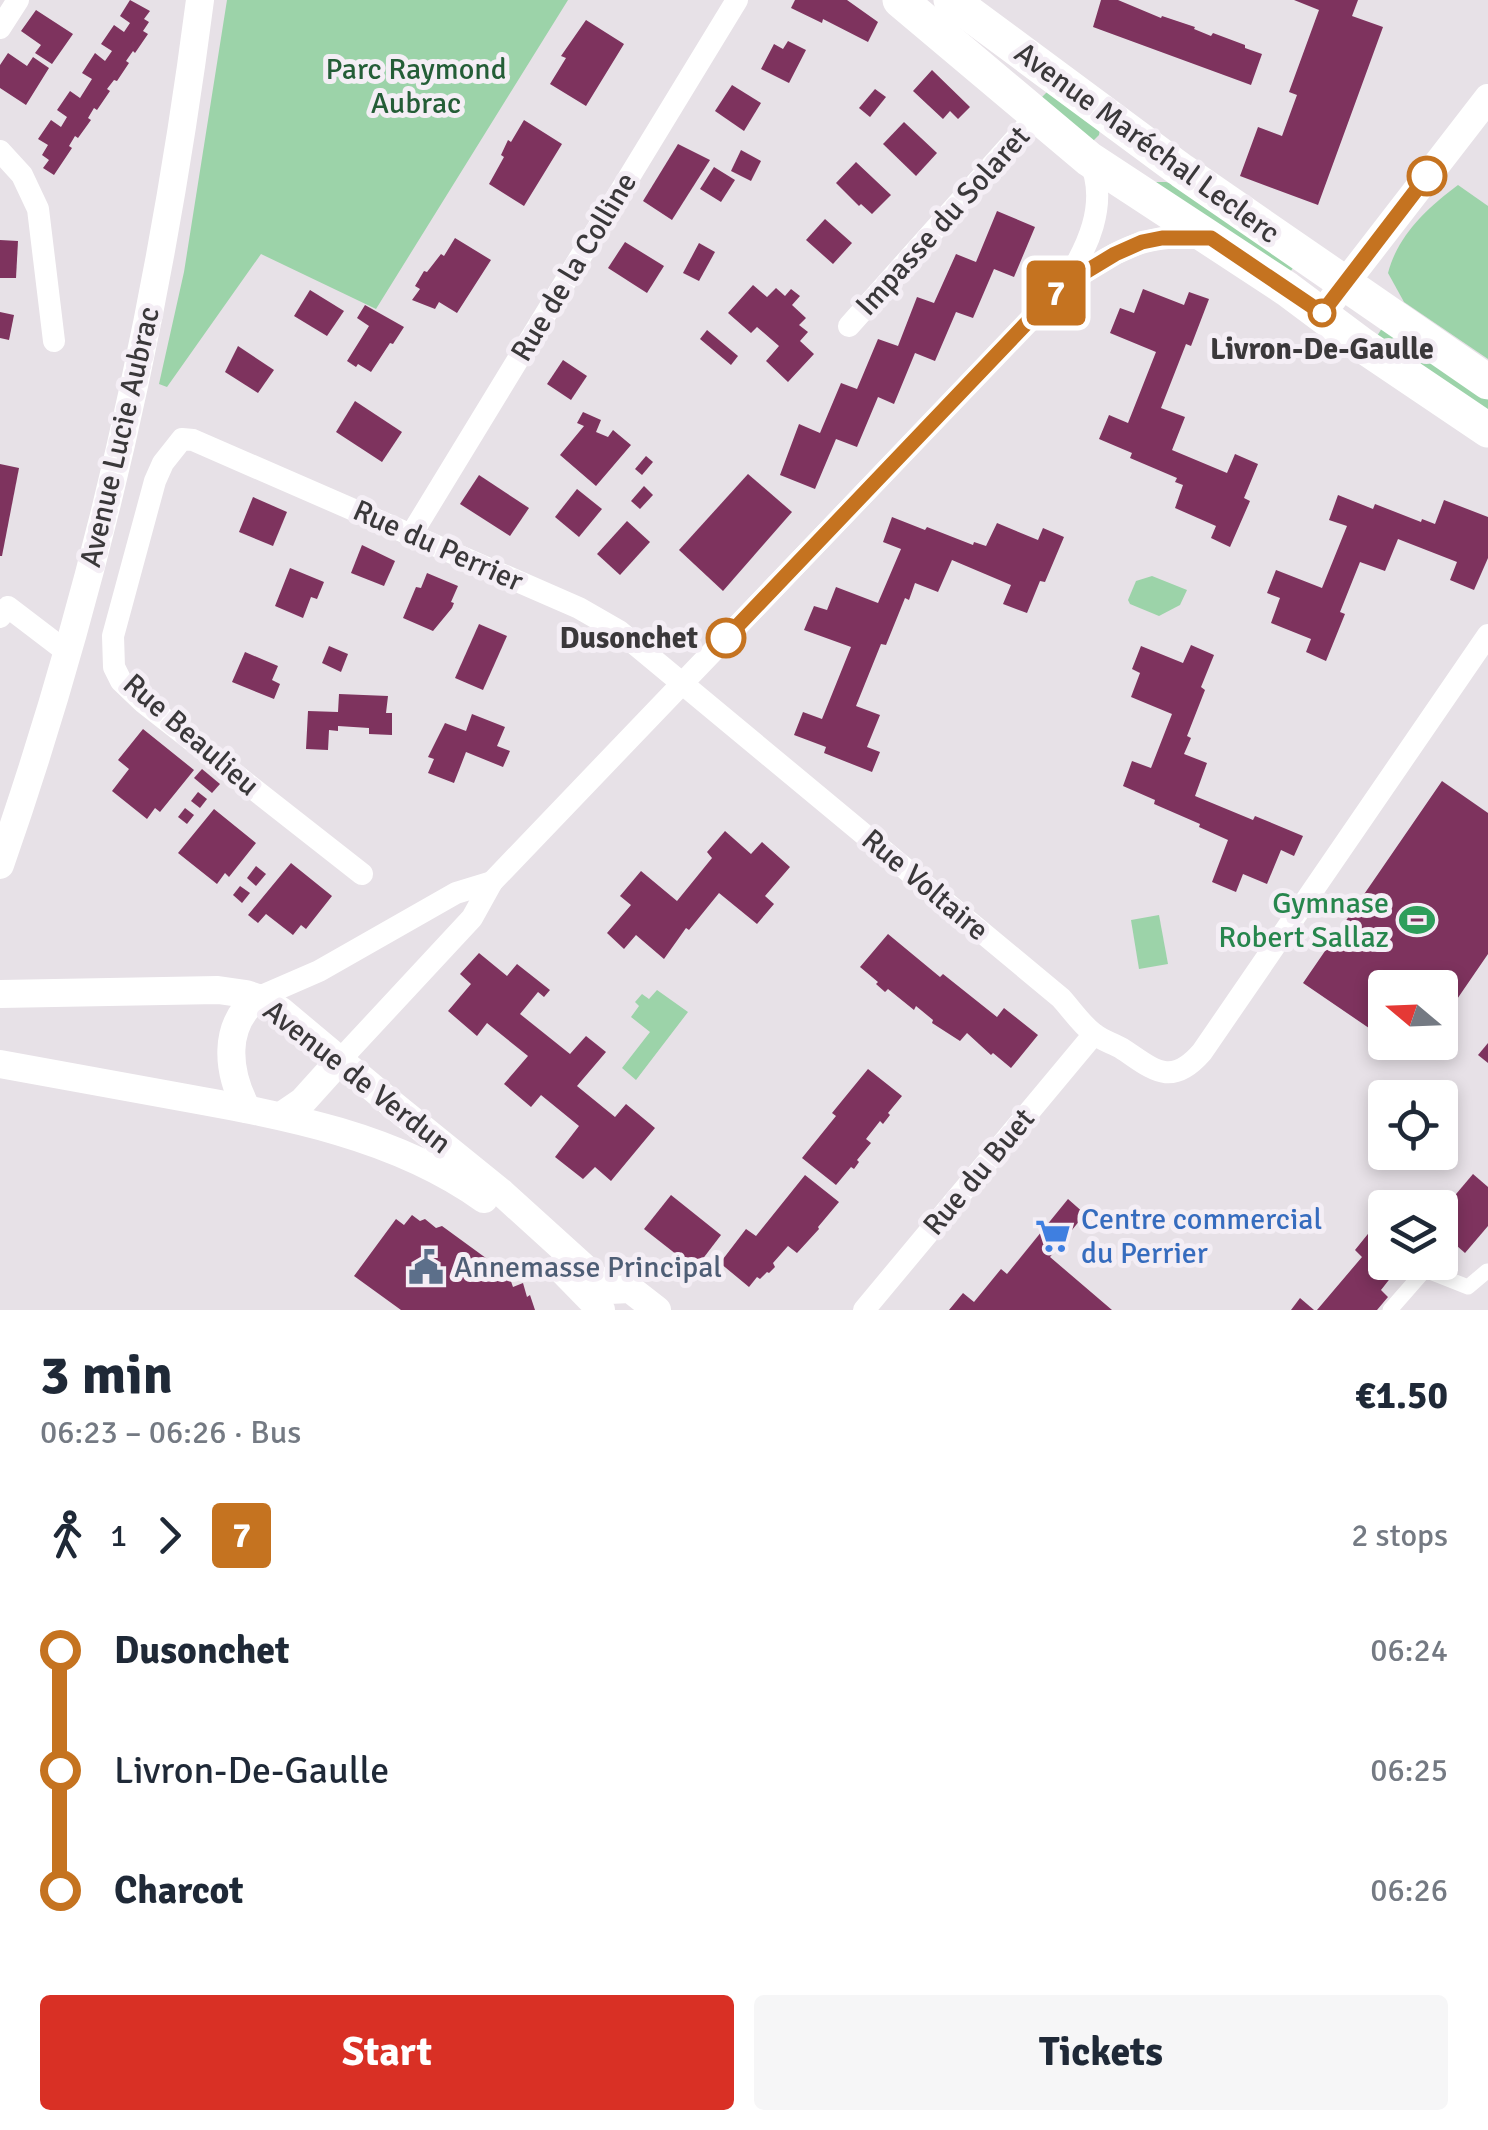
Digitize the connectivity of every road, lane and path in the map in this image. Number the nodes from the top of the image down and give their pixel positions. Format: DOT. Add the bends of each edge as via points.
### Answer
graph roads {
  1 [pos="18,0"];
  2 [pos="200,0"];
  3 [pos="738,0"];
  4 [pos="900,0"];
  5 [pos="951,0"];
  6 [pos="0,28"];
  7 [pos="1052,76"];
  8 [pos="1488,98"];
  9 [pos="1032,112"];
  10 [pos="1116,124"];
  11 [pos="0,151"];
  12 [pos="1089,159"];
  13 [pos="1182,171"];
  14 [pos="1119,180"];
  15 [pos="1094,220"];
  16 [pos="1211,238"];
  17 [pos="1345,282"];
  18 [pos="1062,286"];
  19 [pos="1322,313"];
  20 [pos="849,326"];
  21 [pos="54,341"];
  22 [pos="1488,382"];
  23 [pos="1488,430"];
  24 [pos="179,441"];
  25 [pos="410,535"];
  26 [pos="0,617"];
  27 [pos="1488,635"];
  28 [pos="68,652"];
  29 [pos="682,683"];
  30 [pos="0,865"];
  31 [pos="362,874"];
  32 [pos="492,882"];
  33 [pos="2,994"];
  34 [pos="257,998"];
  35 [pos="1094,1034"];
  36 [pos="340,1060"];
  37 [pos="0,1064"];
  38 [pos="247,1109"];
  39 [pos="280,1116"];
  40 [pos="1486,1271"];
  41 [pos="601,1310"];
  42 [pos="657,1310"];
  43 [pos="864,1310"];
  44 [pos="1390,1310"];
  1 -- 6 [label="street"];
  2 -- 28 [label="street, Avenue Lucie Aubrac" via="141,354"];
  3 -- 25 [label="street, Rue de la Colline"];
  4 -- 9 [label="main road, Avenue Maréchal Leclerc"];
  5 -- 7 [label="main road, Avenue Maréchal Leclerc"];
  7 -- 9 [label="main road" via="1034,90"];
  7 -- 10 [label="main road, Avenue Maréchal Leclerc"];
  8 -- 17 [label="street"];
  9 -- 12 [label="main road, Avenue Maréchal Leclerc"];
  9 -- 20 [label="street, Impasse du Solaret"];
  10 -- 12 [label="main road"];
  10 -- 13 [label="main road, Avenue Maréchal Leclerc"];
  11 -- 21 [label="street" via="22,175 38,210"];
  12 -- 14 [label="main road, Avenue Maréchal Leclerc"];
  12 -- 15 [label="street" via="1097,184"];
  13 -- 14 [label="main road" via="1149,166"];
  13 -- 17 [label="main road, Avenue Maréchal Leclerc"];
  14 -- 15 [label="street"];
  14 -- 16 [label="main road, Avenue Maréchal Leclerc"];
  15 -- 18 [label="street"];
  16 -- 18 [label="street" via="1142,242"];
  16 -- 19 [label="main road, Avenue Maréchal Leclerc"];
  17 -- 19 [label="street"];
  17 -- 22 [label="main road, Avenue Maréchal Leclerc"];
  18 -- 29 [label="street"];
  19 -- 23 [label="main road, Avenue Maréchal Leclerc"];
  24 -- 25 [label="street, Rue du Perrier" via="192,440"];
  24 -- 31 [label="street, Rue Beaulieu" via="152,490 115,626 114,666 143,702"];
  25 -- 29 [label="street, Rue du Perrier" via="593,615"];
  26 -- 28 [label="street" via="8,607"];
  27 -- 35 [label="street, Rue Voltaire" via="1202,1052 1186,1067 1160,1072"];
  28 -- 30 [label="street, Avenue Lucie Aubrac"];
  29 -- 32 [label="street"];
  29 -- 35 [label="street, Rue Voltaire" via="1061,998"];
  32 -- 34 [label="street" via="456,893 319,972"];
  32 -- 36 [label="street" via="472,918"];
  33 -- 34 [label="street, Avenue de Verdun" via="218,990"];
  34 -- 36 [label="street, Avenue de Verdun"];
  34 -- 38 [label="street" via="239,1017 231,1043"];
  35 -- 43 [label="street, Rue du Buet"];
  36 -- 39 [label="street"];
  36 -- 42 [label="street, Avenue de Verdun" via="609,1290 630,1290"];
  37 -- 38 [label="street, Avenue de Verdun"];
  38 -- 39 [label="street, Avenue de Verdun"];
  39 -- 41 [label="street, Avenue de Verdun" via="368,1140 462,1184 519,1226"];
  40 -- 44 [label="street" via="1468,1286 1425,1270"];
}
